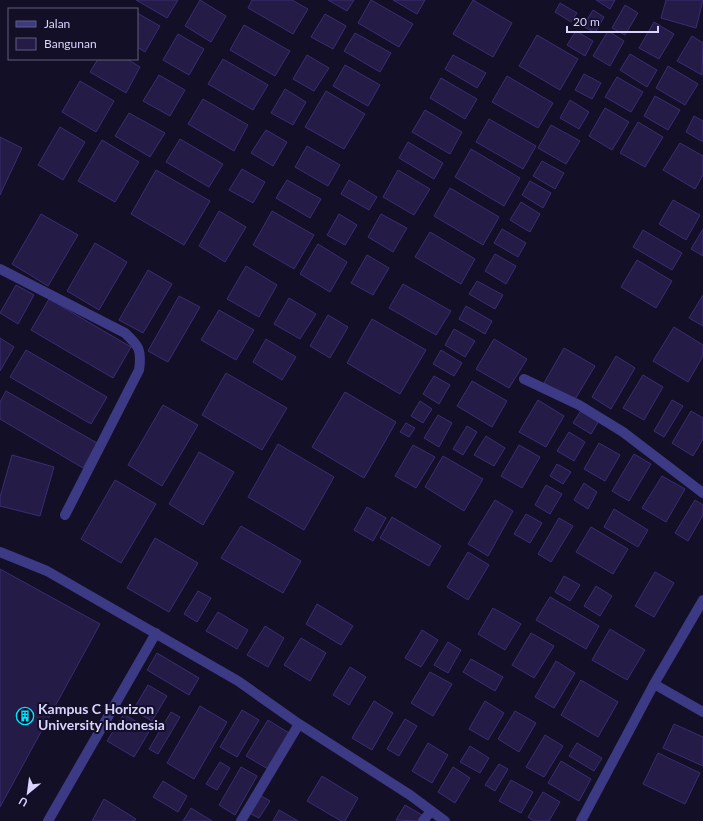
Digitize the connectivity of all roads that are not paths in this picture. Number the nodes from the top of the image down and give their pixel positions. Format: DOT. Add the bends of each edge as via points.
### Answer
graph roads {
  1 [pos="0,269"];
  2 [pos="524,379"];
  3 [pos="703,493"];
  4 [pos="65,515"];
  5 [pos="0,552"];
  6 [pos="703,600"];
  7 [pos="156,633"];
  8 [pos="654,684"];
  9 [pos="703,712"];
  10 [pos="299,724"];
  11 [pos="431,811"];
  12 [pos="48,821"];
  13 [pos="242,821"];
  14 [pos="423,821"];
  15 [pos="445,821"];
  16 [pos="581,821"];
  1 -- 4 [label="street" via="125,333 138,346 141,359 139,370"];
  2 -- 3 [label="street" via="579,405 623,432"];
  5 -- 7 [label="street" via="47,572"];
  6 -- 8 [label="street"];
  7 -- 10 [label="street" via="238,680"];
  7 -- 12 [label="street"];
  8 -- 9 [label="street"];
  8 -- 16 [label="street"];
  10 -- 11 [label="street"];
  10 -- 13 [label="street"];
  11 -- 14 [label="street"];
  11 -- 15 [label="street"];
}
